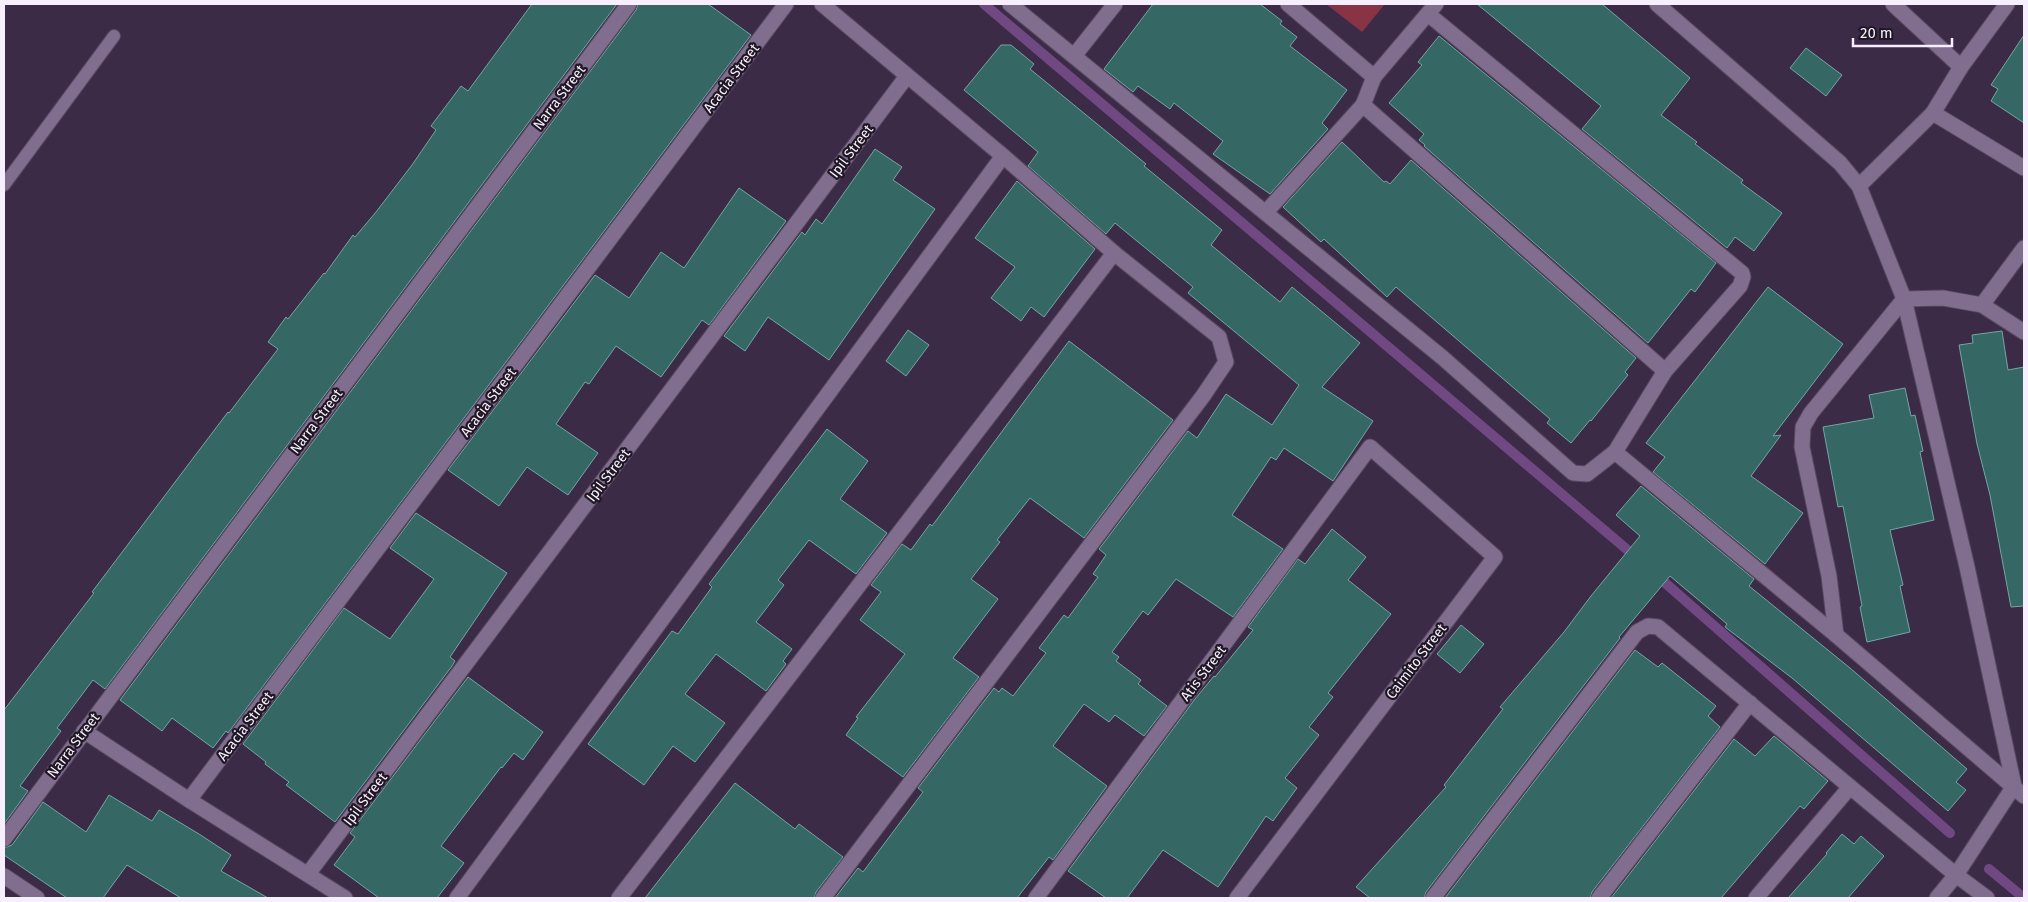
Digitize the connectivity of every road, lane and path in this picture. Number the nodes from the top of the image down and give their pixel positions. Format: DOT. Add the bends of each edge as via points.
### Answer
graph roads {
  1 [pos="629,4"];
  2 [pos="786,4"];
  3 [pos="822,4"];
  4 [pos="1010,4"];
  5 [pos="1115,4"];
  6 [pos="1288,4"];
  7 [pos="1657,4"];
  8 [pos="1893,4"];
  9 [pos="2007,4"];
  10 [pos="1432,9"];
  11 [pos="114,36"];
  12 [pos="1074,56"];
  13 [pos="1961,67"];
  14 [pos="907,76"];
  15 [pos="1374,77"];
  16 [pos="1363,104"];
  17 [pos="1933,113"];
  18 [pos="1003,156"];
  19 [pos="2024,168"];
  20 [pos="4,185"];
  21 [pos="1859,186"];
  22 [pos="1266,212"];
  23 [pos="2024,248"];
  24 [pos="1114,253"];
  25 [pos="1904,299"];
  26 [pos="1982,305"];
  27 [pos="2024,332"];
  28 [pos="1665,371"];
  29 [pos="1370,447"];
  30 [pos="1615,452"];
  31 [pos="1836,635"];
  32 [pos="1750,703"];
  33 [pos="84,731"];
  34 [pos="1850,786"];
  35 [pos="2019,791"];
  36 [pos="189,800"];
  37 [pos="4,839"];
  38 [pos="308,874"];
  39 [pos="1956,875"];
  40 [pos="4,876"];
  41 [pos="37,898"];
  42 [pos="345,898"];
  43 [pos="457,898"];
  44 [pos="619,898"];
  45 [pos="823,898"];
  46 [pos="1036,898"];
  47 [pos="1237,898"];
  48 [pos="1433,898"];
  49 [pos="1599,898"];
  50 [pos="1756,898"];
  51 [pos="1937,898"];
  52 [pos="1987,898"];
  1 -- 33 [label="street, Narra Street"];
  2 -- 36 [label="street, Acacia Street"];
  3 -- 14 [label="street"];
  4 -- 12 [label="street"];
  5 -- 12 [label="street"];
  6 -- 15 [label="street"];
  7 -- 21 [label="street" via="1840,163"];
  8 -- 13 [label="street"];
  9 -- 13 [label="street"];
  10 -- 15 [label="street"];
  10 -- 28 [label="street" via="1742,273 1740,286"];
  11 -- 20 [label="lane"];
  12 -- 22 [label="street"];
  13 -- 17 [label="street"];
  14 -- 18 [label="street"];
  14 -- 38 [label="street, Ipil Street"];
  15 -- 16 [label="street"];
  16 -- 22 [label="street"];
  16 -- 28 [label="street"];
  17 -- 19 [label="street"];
  17 -- 21 [label="street"];
  18 -- 24 [label="street"];
  18 -- 43 [label="street"];
  21 -- 25 [label="street"];
  22 -- 30 [label="street" via="1443,358 1573,473 1587,474"];
  23 -- 26 [label="street"];
  24 -- 44 [label="street"];
  24 -- 45 [label="street" via="1219,337 1226,362"];
  25 -- 26 [label="street" via="1943,298"];
  25 -- 31 [label="street" via="1803,427 1802,447 1829,576"];
  25 -- 35 [label="street"];
  26 -- 27 [label="street"];
  28 -- 30 [label="street"];
  29 -- 46 [label="street, Atis Street"];
  29 -- 47 [label="street, Caimito Street" via="1495,557"];
  30 -- 31 [label="street"];
  31 -- 35 [label="street"];
  32 -- 34 [label="street"];
  32 -- 48 [label="street" via="1658,627 1648,626 1637,632"];
  32 -- 49 [label="street"];
  33 -- 36 [label="street"];
  33 -- 37 [label="street, Narra Street"];
  34 -- 39 [label="street"];
  34 -- 50 [label="street"];
  35 -- 39 [label="street"];
  36 -- 38 [label="street"];
  38 -- 42 [label="street"];
  39 -- 51 [label="street"];
  39 -- 52 [label="street"];
  40 -- 41 [label="street"];
}
